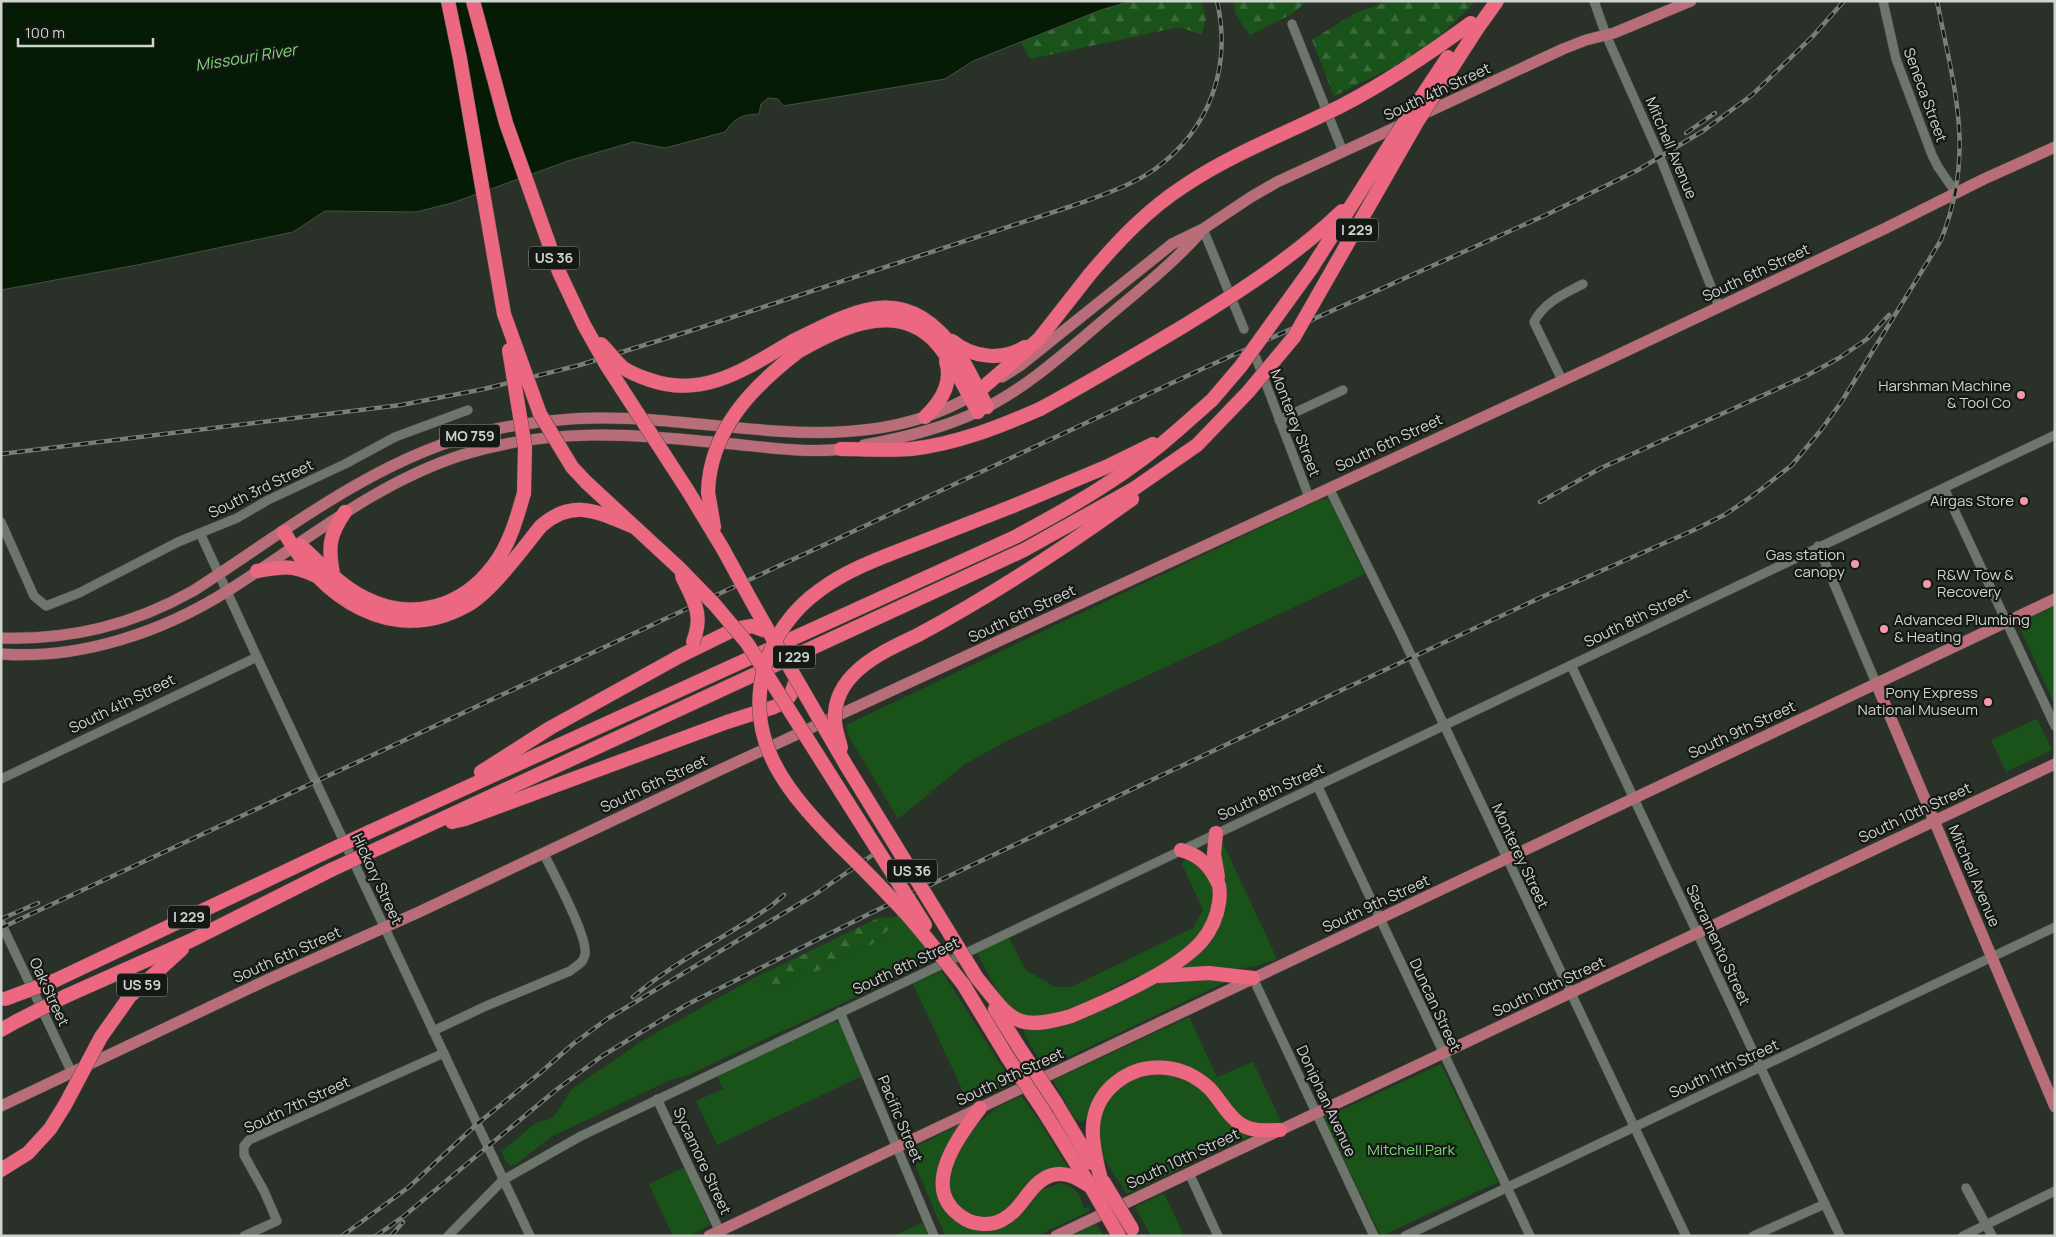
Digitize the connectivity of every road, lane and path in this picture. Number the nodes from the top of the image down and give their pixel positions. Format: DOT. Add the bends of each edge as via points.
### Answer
graph roads {
  1 [pos="448,1"];
  2 [pos="473,1"];
  3 [pos="1490,1"];
  4 [pos="1497,1"];
  5 [pos="1594,1"];
  6 [pos="1691,1"];
  7 [pos="1883,1"];
  8 [pos="1471,23"];
  9 [pos="1292,24"];
  10 [pos="1606,35"];
  11 [pos="2055,147"];
  12 [pos="1343,152"];
  13 [pos="1394,162"];
  14 [pos="1956,193"];
  15 [pos="1203,229"];
  16 [pos="1583,284"];
  17 [pos="1719,307"];
  18 [pos="504,314"];
  19 [pos="584,325"];
  20 [pos="1244,329"];
  21 [pos="940,332"];
  22 [pos="1039,339"];
  23 [pos="796,346"];
  24 [pos="944,353"];
  25 [pos="1256,358"];
  26 [pos="1562,380"];
  27 [pos="1343,390"];
  28 [pos="974,394"];
  29 [pos="983,409"];
  30 [pos="468,410"];
  31 [pos="925,417"];
  32 [pos="1279,420"];
  33 [pos="1178,430"];
  34 [pos="2055,435"];
  35 [pos="1197,445"];
  36 [pos="841,450"];
  37 [pos="1329,488"];
  38 [pos="1944,488"];
  39 [pos="1310,497"];
  40 [pos="345,512"];
  41 [pos="1,522"];
  42 [pos="632,526"];
  43 [pos="284,532"];
  44 [pos="200,533"];
  45 [pos="720,544"];
  46 [pos="295,545"];
  47 [pos="1818,546"];
  48 [pos="679,568"];
  49 [pos="257,571"];
  50 [pos="220,574"];
  51 [pos="333,574"];
  52 [pos="315,575"];
  53 [pos="228,591"];
  54 [pos="2055,599"];
  55 [pos="2007,622"];
  56 [pos="735,629"];
  57 [pos="769,632"];
  58 [pos="1,638"];
  59 [pos="696,645"];
  60 [pos="1,654"];
  61 [pos="257,658"];
  62 [pos="1571,665"];
  63 [pos="796,680"];
  64 [pos="1876,683"];
  65 [pos="784,702"];
  66 [pos="1443,725"];
  67 [pos="2055,726"];
  68 [pos="2055,764"];
  69 [pos="846,765"];
  70 [pos="1,779"];
  71 [pos="1317,785"];
  72 [pos="1634,798"];
  73 [pos="425,806"];
  74 [pos="1934,821"];
  75 [pos="419,830"];
  76 [pos="1216,833"];
  77 [pos="1181,850"];
  78 [pos="544,854"];
  79 [pos="1506,858"];
  80 [pos="1219,884"];
  81 [pos="1379,919"];
  82 [pos="1,923"];
  83 [pos="385,927"];
  84 [pos="2055,927"];
  85 [pos="1697,933"];
  86 [pos="192,940"];
  87 [pos="1992,957"];
  88 [pos="977,978"];
  89 [pos="1253,978"];
  90 [pos="1146,980"];
  91 [pos="963,984"];
  92 [pos="1571,994"];
  93 [pos="2,1000"];
  94 [pos="840,1012"];
  95 [pos="1,1030"];
  96 [pos="434,1031"];
  97 [pos="444,1053"];
  98 [pos="1444,1054"];
  99 [pos="1760,1067"];
  100 [pos="72,1072"];
  101 [pos="2052,1094"];
  102 [pos="657,1099"];
  103 [pos="1,1106"];
  104 [pos="1049,1107"];
  105 [pos="2055,1107"];
  106 [pos="980,1108"];
  107 [pos="1317,1114"];
  108 [pos="1634,1127"];
  109 [pos="1280,1130"];
  110 [pos="897,1147"];
  111 [pos="1,1170"];
  112 [pos="1188,1172"];
  113 [pos="503,1180"];
  114 [pos="1098,1181"];
  115 [pos="1506,1187"];
  116 [pos="1966,1188"];
  117 [pos="2055,1191"];
  118 [pos="1825,1204"];
  119 [pos="1986,1225"];
  120 [pos="1134,1233"];
  121 [pos="717,1234"];
  122 [pos="244,1236"];
  123 [pos="448,1236"];
  124 [pos="530,1236"];
  125 [pos="934,1236"];
  126 [pos="1056,1236"];
  127 [pos="1119,1236"];
  128 [pos="1218,1236"];
  129 [pos="1374,1236"];
  130 [pos="1405,1236"];
  131 [pos="1530,1236"];
  132 [pos="1686,1236"];
  133 [pos="1754,1236"];
  134 [pos="1840,1236"];
  135 [pos="1963,1236"];
  136 [pos="1992,1236"];
  1 -- 18 [label="highway, US 36, bridge"];
  2 -- 19 [label="highway, US 36, bridge" via="506,122 558,272"];
  3 -- 8 [label="highway, I 229"];
  4 -- 13 [label="highway, I 229, bridge"];
  5 -- 10 [label="street, Mitchell Avenue"];
  6 -- 10 [label="main road, South 4th Street"];
  7 -- 14 [label="street, Seneca Street" via="1896,59 1909,94 1938,167"];
  8 -- 22 [label="highway, bridge" via="1392,78 1182,186 1136,222"];
  8 -- 33 [label="highway, I 229, bridge" via="1311,269 1242,366 1212,400"];
  9 -- 12 [label="street"];
  10 -- 12 [label="main road, South 4th Street" via="1564,49"];
  10 -- 17 [label="street, Mitchell Avenue" via="1658,152"];
  11 -- 14 [label="main road, South 6th Street"];
  12 -- 15 [label="main road, South 4th Street" via="1251,197"];
  13 -- 35 [label="highway, I 229, bridge" via="1294,337 1248,392"];
  13 -- 36 [label="highway, bridge" via="1306,244 1270,271 1112,370 1040,409 985,431 940,444 910,449"];
  14 -- 17 [label="main road, South 6th Street"];
  15 -- 20 [label="street"];
  15 -- 28 [label="main road" via="1172,244 1021,365"];
  15 -- 29 [label="main road" via="1180,255 1095,327 1035,376"];
  16 -- 26 [label="street" via="1554,299 1534,322"];
  17 -- 26 [label="main road, South 6th Street"];
  18 -- 42 [label="highway, US 36, bridge" via="540,414 572,467"];
  18 -- 51 [label="highway, bridge" via="525,447 524,493 508,539 494,565 474,587 457,599 411,610 365,598"];
  19 -- 23 [label="highway, bridge" via="623,368 650,380 679,386 718,381"];
  19 -- 45 [label="highway, US 36, bridge"];
  21 -- 22 [label="highway" via="963,350 980,355 1016,352"];
  21 -- 23 [label="highway" via="922,316 889,307 848,316"];
  21 -- 28 [label="highway" via="961,358"];
  22 -- 28 [label="highway"];
  23 -- 24 [label="highway" via="864,322 888,320 911,324 929,335"];
  23 -- 45 [label="highway, bridge" via="748,398 724,431 715,450 708,492 711,518"];
  24 -- 28 [label="highway"];
  24 -- 31 [label="highway" via="948,369 946,389"];
  25 -- 32 [label="street, Monterey Street"];
  26 -- 37 [label="main road, South 6th Street"];
  27 -- 32 [label="street"];
  28 -- 29 [label="highway"];
  28 -- 31 [label="main road, MO 759"];
  29 -- 36 [label="main road" via="938,428"];
  30 -- 44 [label="street, South 3rd Street" via="395,437 237,518"];
  31 -- 43 [label="main road, MO 759" via="870,430 804,434 598,418 505,428 466,437 396,464"];
  32 -- 39 [label="street, Monterey Street"];
  33 -- 73 [label="highway, I 229" via="1123,474 1072,507 1015,537"];
  33 -- 91 [label="highway, bridge" via="1114,463 842,575 801,605 768,654 758,696 761,721 770,754 789,788 804,808 903,910"];
  34 -- 38 [label="street, South 8th Street"];
  35 -- 69 [label="highway, bridge" via="1142,492 1058,551 959,613 889,648 852,675 840,691 835,707 835,723"];
  35 -- 75 [label="highway, I 229" via="1135,488 1024,550"];
  36 -- 40 [label="main road, MO 759" via="787,449 625,434 541,437 498,445 430,466"];
  37 -- 39 [label="main road, South 6th Street"];
  37 -- 66 [label="street, Monterey Street"];
  38 -- 47 [label="street, South 8th Street"];
  38 -- 55 [label="street"];
  39 -- 78 [label="main road, South 6th Street"];
  40 -- 46 [label="main road, MO 759"];
  40 -- 51 [label="highway" via="334,528 330,542"];
  41 -- 44 [label="street, South 3rd Street" via="34,596 46,606 69,598"];
  42 -- 48 [label="highway, US 36"];
  42 -- 52 [label="highway" via="588,510 576,509 552,517 484,593 467,606 422,621 395,621 373,615 350,603"];
  43 -- 46 [label="highway"];
  43 -- 50 [label="main road, MO 759"];
  44 -- 50 [label="street, Hickory Street"];
  45 -- 57 [label="highway, US 36, bridge"];
  46 -- 49 [label="main road, MO 759"];
  46 -- 51 [label="highway"];
  46 -- 52 [label="highway"];
  47 -- 62 [label="street, South 8th Street"];
  47 -- 64 [label="street, Mitchell Avenue"];
  48 -- 56 [label="highway, US 36, bridge"];
  48 -- 59 [label="highway, bridge" via="697,612"];
  49 -- 52 [label="highway" via="285,566"];
  49 -- 53 [label="main road, MO 759"];
  50 -- 53 [label="street, Hickory Street"];
  50 -- 58 [label="main road, MO 759" via="167,606 136,619 63,636"];
  53 -- 60 [label="main road, MO 759" via="169,622 126,638 83,649"];
  53 -- 61 [label="street, Hickory Street"];
  54 -- 55 [label="main road, South 9th Street"];
  55 -- 64 [label="main road, South 9th Street"];
  55 -- 67 [label="street"];
  56 -- 57 [label="highway" via="752,626"];
  56 -- 59 [label="highway"];
  56 -- 65 [label="highway, US 36, bridge"];
  57 -- 63 [label="highway, US 36, bridge"];
  59 -- 73 [label="highway" via="550,728 510,756"];
  61 -- 70 [label="street, South 4th Street"];
  61 -- 83 [label="street, Hickory Street"];
  62 -- 66 [label="street, South 8th Street"];
  62 -- 72 [label="street, Sacramento Street"];
  63 -- 65 [label="highway"];
  63 -- 69 [label="highway, US 36, bridge"];
  64 -- 72 [label="main road, South 9th Street"];
  64 -- 74 [label="main road, Mitchell Avenue"];
  65 -- 75 [label="highway" via="466,819"];
  65 -- 91 [label="highway, US 36, bridge"];
  66 -- 71 [label="street, South 8th Street"];
  66 -- 79 [label="street, Monterey Street"];
  68 -- 74 [label="main road, South 10th Street"];
  69 -- 88 [label="highway, US 36, bridge"];
  71 -- 76 [label="street, South 8th Street"];
  71 -- 81 [label="street, Duncan Street"];
  72 -- 79 [label="main road, South 9th Street"];
  72 -- 85 [label="street, Sacramento Street"];
  73 -- 93 [label="highway, I 229, bridge" via="56,980"];
  74 -- 85 [label="main road, South 10th Street"];
  74 -- 87 [label="main road, Mitchell Avenue"];
  75 -- 86 [label="highway, I 229, bridge"];
  76 -- 77 [label="street, South 8th Street"];
  76 -- 80 [label="highway" via="1214,843"];
  77 -- 80 [label="highway" via="1202,860"];
  77 -- 94 [label="street, South 8th Street"];
  78 -- 83 [label="main road, South 6th Street"];
  78 -- 96 [label="street" via="584,943 582,963"];
  79 -- 81 [label="main road, South 9th Street"];
  79 -- 92 [label="street, Monterey Street"];
  80 -- 90 [label="highway" via="1218,910 1208,932 1184,958"];
  81 -- 89 [label="main road, South 9th Street"];
  81 -- 98 [label="street, Duncan Street"];
  82 -- 100 [label="street, Oak Street"];
  83 -- 96 [label="street, Hickory Street"];
  83 -- 100 [label="main road, South 6th Street"];
  84 -- 87 [label="street, South 11th Street"];
  85 -- 92 [label="main road, South 10th Street"];
  85 -- 99 [label="street, Sacramento Street"];
  86 -- 95 [label="highway, I 229, bridge" via="66,996"];
  86 -- 111 [label="highway, US 59, bridge" via="130,996 101,1037 66,1106 50,1129 28,1153"];
  87 -- 99 [label="street, South 11th Street"];
  87 -- 101 [label="main road, Mitchell Avenue"];
  88 -- 90 [label="highway" via="1014,1020 1032,1023 1070,1016"];
  88 -- 104 [label="highway, US 36, bridge" via="1022,1052"];
  89 -- 90 [label="highway" via="1192,973"];
  89 -- 106 [label="main road, South 9th Street"];
  89 -- 107 [label="street, Doniphan Avenue"];
  91 -- 104 [label="highway, US 36, bridge" via="1008,1058"];
  92 -- 98 [label="main road, South 10th Street"];
  92 -- 108 [label="street, Monterey Street"];
  94 -- 102 [label="street, South 8th Street"];
  94 -- 110 [label="street, Pacific Street"];
  96 -- 97 [label="street, Hickory Street"];
  97 -- 113 [label="street, Hickory Street"];
  97 -- 122 [label="street, South 7th Street" via="248,1140 244,1155 277,1220"];
  98 -- 107 [label="main road, South 10th Street"];
  98 -- 115 [label="street, Duncan Street"];
  99 -- 108 [label="street, South 11th Street"];
  99 -- 118 [label="street, Sacramento Street"];
  100 -- 103 [label="main road, South 6th Street"];
  101 -- 105 [label="main road, Mitchell Avenue"];
  102 -- 113 [label="street, South 8th Street" via="581,1136"];
  102 -- 121 [label="street, Sycamore Street"];
  104 -- 114 [label="highway, US 36"];
  106 -- 110 [label="main road, South 9th Street"];
  106 -- 114 [label="highway" via="945,1164 946,1198 950,1206 968,1221 985,1224 1000,1221 1014,1212 1041,1180 1055,1174"];
  107 -- 109 [label="main road, South 10th Street"];
  107 -- 129 [label="street, Doniphan Avenue"];
  108 -- 115 [label="street, South 11th Street"];
  108 -- 132 [label="street, Monterey Street"];
  109 -- 112 [label="main road, South 10th Street"];
  109 -- 114 [label="highway" via="1243,1126 1209,1089 1185,1072 1163,1067 1141,1069 1111,1087 1093,1119 1092,1145"];
  110 -- 121 [label="main road, South 9th Street"];
  110 -- 125 [label="street, Pacific Street"];
  112 -- 126 [label="main road, South 10th Street"];
  112 -- 128 [label="street"];
  113 -- 123 [label="street, South 8th Street"];
  113 -- 124 [label="street, Hickory Street"];
  114 -- 120 [label="highway, US 36, bridge"];
  114 -- 127 [label="highway, US 36, bridge"];
  115 -- 130 [label="street, South 11th Street"];
  115 -- 131 [label="street, Duncan Street"];
  116 -- 119 [label="street"];
  117 -- 119 [label="street"];
  118 -- 133 [label="street"];
  118 -- 134 [label="street, Sacramento Street"];
  119 -- 135 [label="street"];
  119 -- 136 [label="street"];
}
